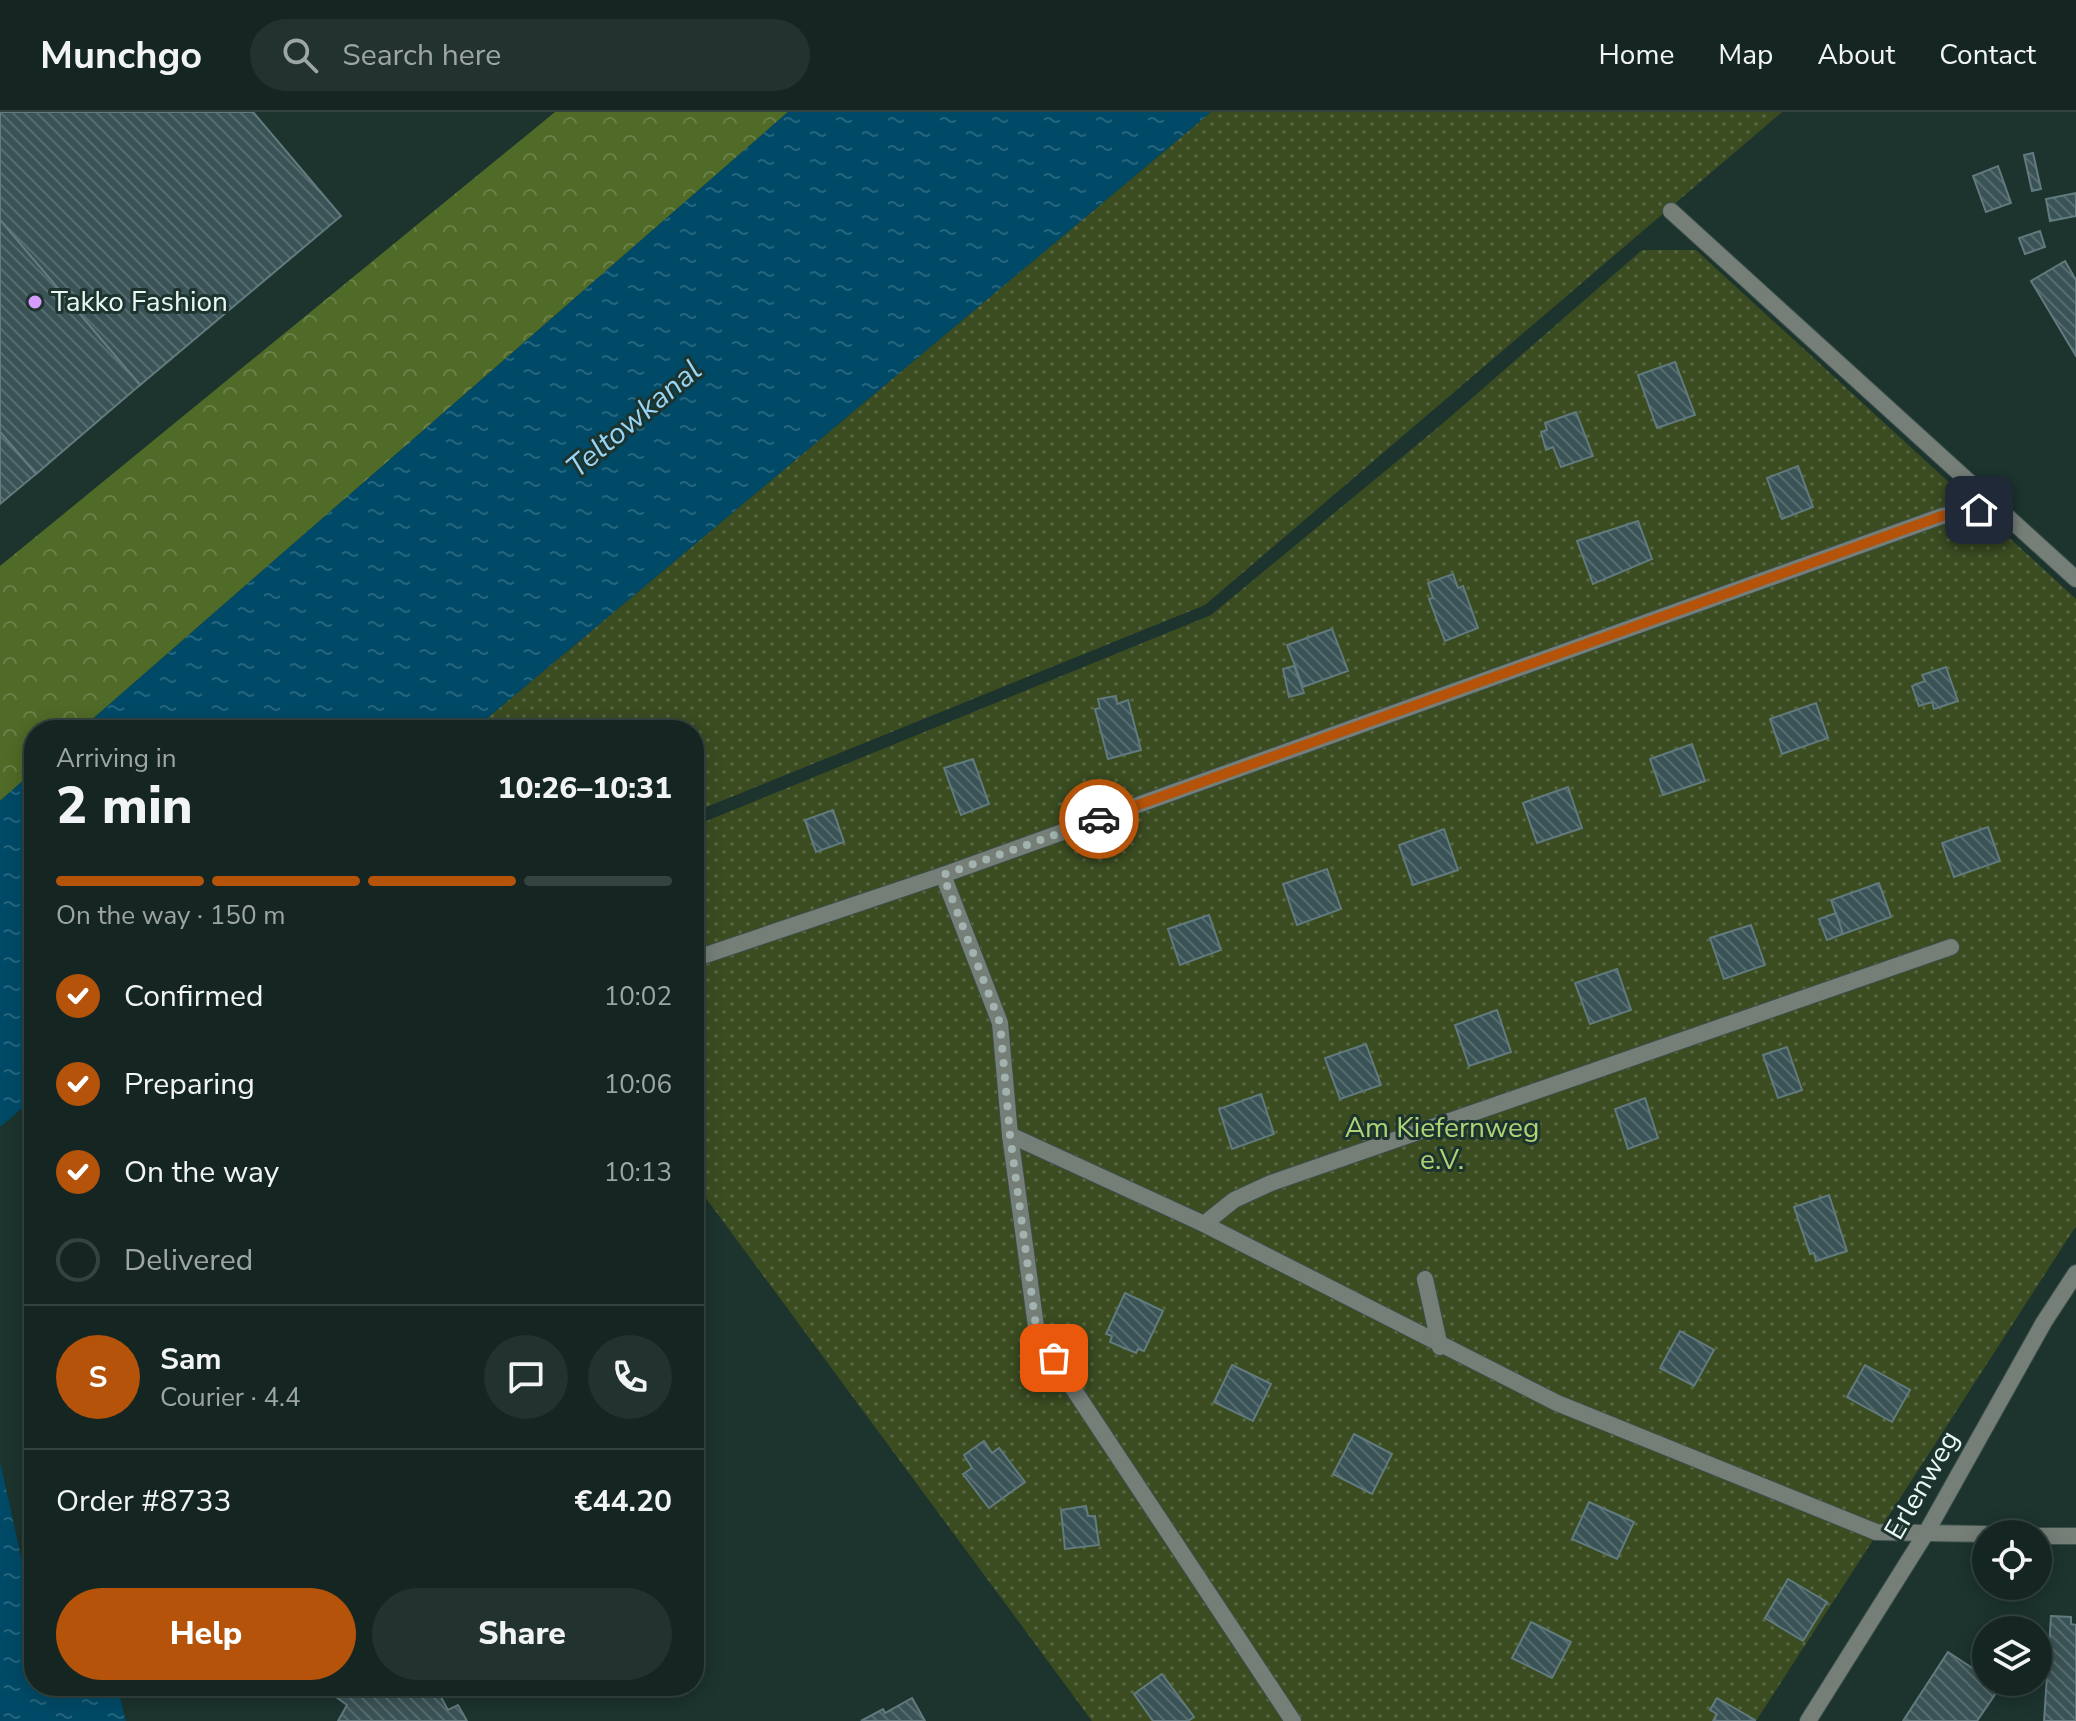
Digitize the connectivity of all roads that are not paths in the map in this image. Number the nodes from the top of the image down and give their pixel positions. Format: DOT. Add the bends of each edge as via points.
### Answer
graph roads {
  1 [pos="1671,211"];
  2 [pos="1997,507"];
  3 [pos="2076,579"];
  4 [pos="943,875"];
  5 [pos="1951,947"];
  6 [pos="704,956"];
  7 [pos="1010,1135"];
  8 [pos="1204,1224"];
  9 [pos="2076,1273"];
  10 [pos="1425,1279"];
  11 [pos="1440,1347"];
  12 [pos="1926,1533"];
  13 [pos="1972,1534"];
  14 [pos="2052,1536"];
  15 [pos="2076,1536"];
  16 [pos="1293,1721"];
  17 [pos="1808,1721"];
  1 -- 2 [label="street"];
  2 -- 3 [label="street"];
  2 -- 4 [label="street" via="1942,516"];
  4 -- 6 [label="street"];
  4 -- 7 [label="street" via="1000,1023"];
  5 -- 8 [label="street" via="1234,1200"];
  7 -- 8 [label="street"];
  7 -- 16 [label="street" via="1037,1334"];
  8 -- 11 [label="street"];
  9 -- 12 [label="street, Erlenweg"];
  10 -- 11 [label="street"];
  11 -- 12 [label="street" via="1557,1403 1876,1532"];
  12 -- 13 [label="street"];
  12 -- 17 [label="street, Erlenweg"];
  14 -- 15 [label="street"];
}
